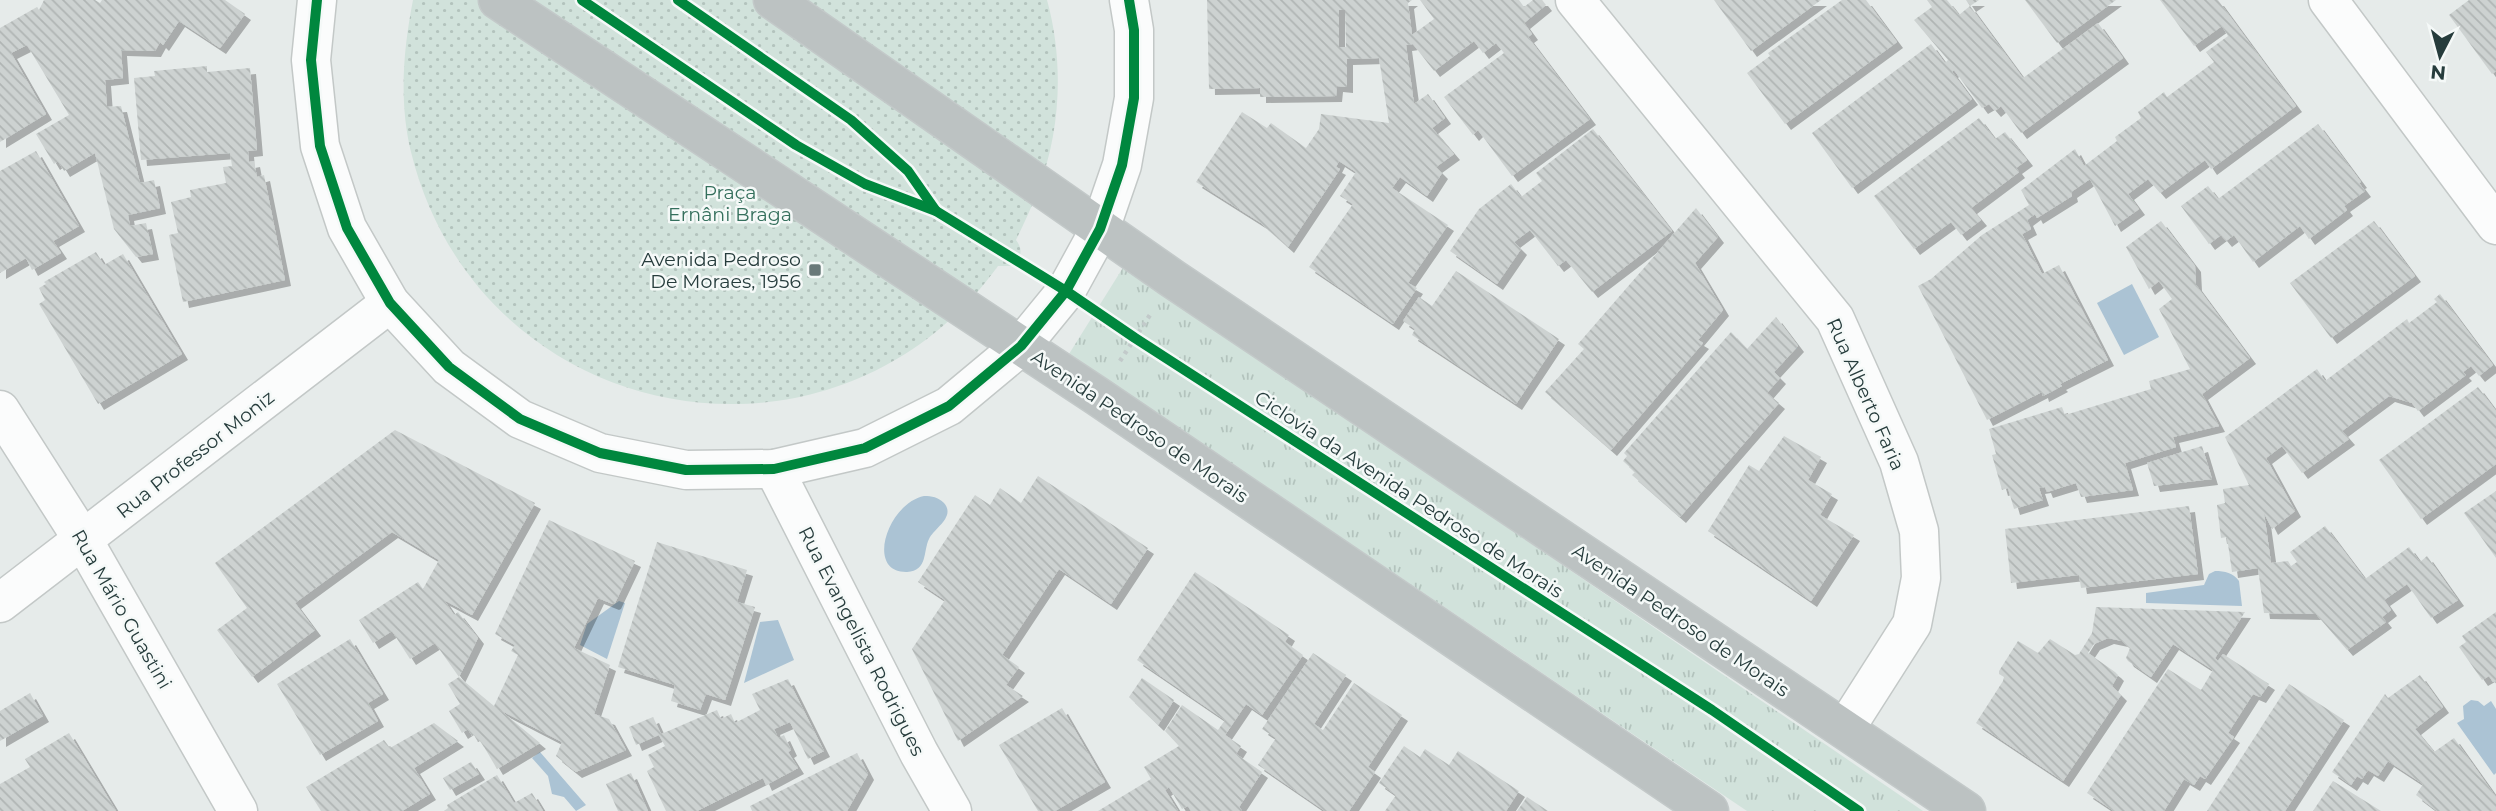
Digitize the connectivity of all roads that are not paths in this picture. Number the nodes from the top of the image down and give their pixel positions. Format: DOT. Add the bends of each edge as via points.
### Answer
graph roads {
  1 [pos="317,0"];
  2 [pos="498,0"];
  3 [pos="774,0"];
  4 [pos="1129,0"];
  5 [pos="1575,0"];
  6 [pos="2328,0"];
  7 [pos="2496,225"];
  8 [pos="1100,229"];
  9 [pos="390,303"];
  10 [pos="1021,346"];
  11 [pos="0,410"];
  12 [pos="774,469"];
  13 [pos="83,540"];
  14 [pos="0,603"];
  15 [pos="1844,729"];
  16 [pos="238,811"];
  17 [pos="952,811"];
  18 [pos="1709,811"];
  19 [pos="1966,811"];
  1 -- 9 [label="street" via="311,61 320,146 347,228"];
  2 -- 10 [label="highway, Avenida Pedroso de Morais"];
  3 -- 8 [label="highway, Avenida Pedroso de Morais"];
  4 -- 8 [label="street" via="1134,30 1133,99 1122,165"];
  5 -- 15 [label="street, Rua Alberto Faria" via="1835,319 1899,462 1919,531 1921,578 1912,624"];
  6 -- 7 [label="street"];
  8 -- 10 [label="street" via="1066,291"];
  8 -- 15 [label="highway, Avenida Pedroso de Morais"];
  9 -- 12 [label="street" via="449,368 520,419 600,453 686,470"];
  9 -- 13 [label="street, Rua Professor Moniz"];
  10 -- 12 [label="street" via="949,406 913,424 865,447"];
  10 -- 18 [label="highway, Avenida Pedroso de Morais"];
  11 -- 13 [label="street, Rua Mário Guastini"];
  12 -- 17 [label="street, Rua Evangelista Rodrigues"];
  13 -- 14 [label="street, Rua Professor Moniz"];
  13 -- 16 [label="street, Rua Mário Guastini"];
  15 -- 19 [label="highway, Avenida Pedroso de Morais"];
}
